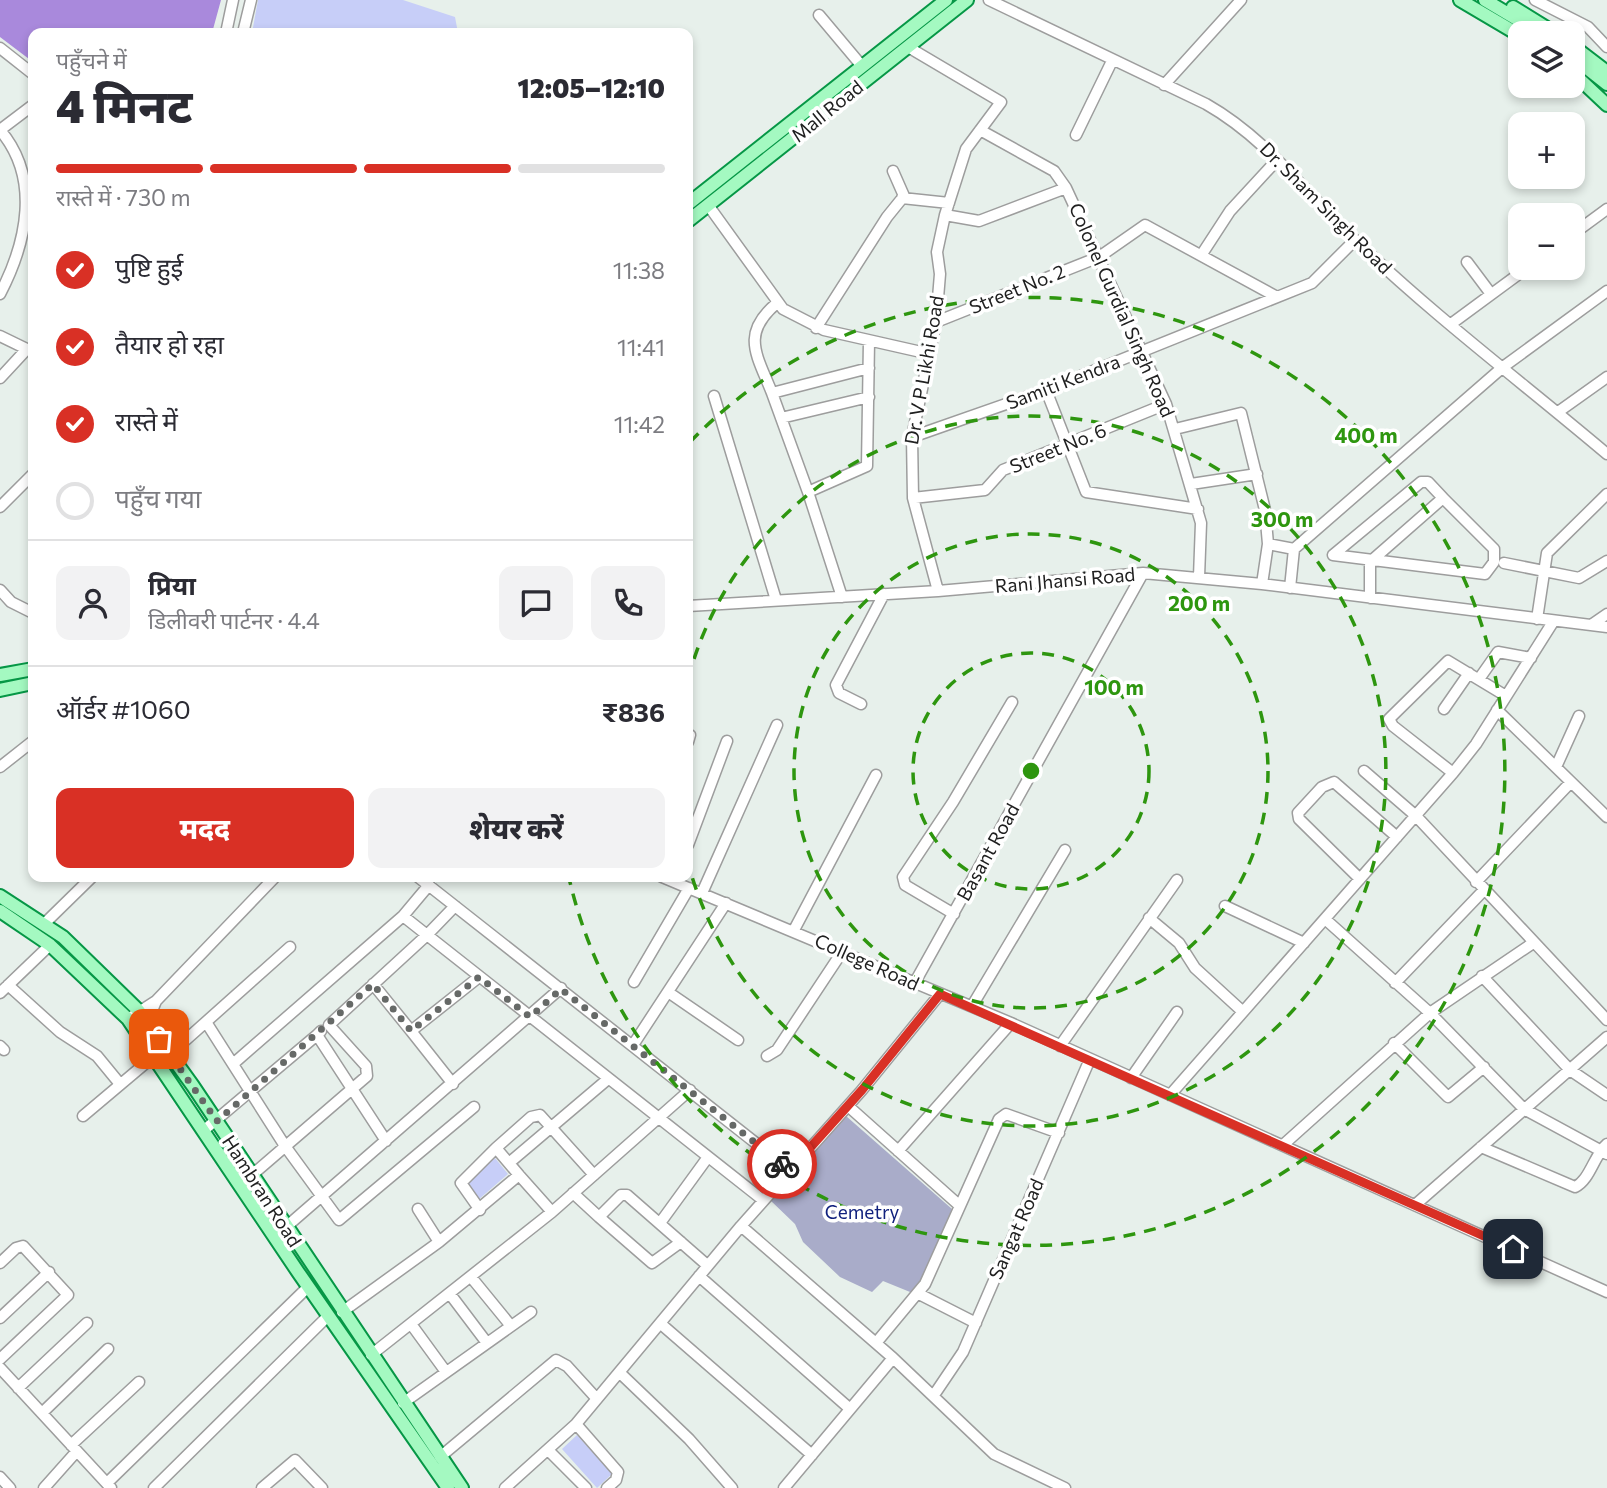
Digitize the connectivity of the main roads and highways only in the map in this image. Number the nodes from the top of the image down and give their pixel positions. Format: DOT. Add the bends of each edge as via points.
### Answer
graph roads {
  1 [pos="946,0"];
  2 [pos="967,0"];
  3 [pos="1460,0"];
  4 [pos="1473,0"];
  5 [pos="1485,0"];
  6 [pos="1500,0"];
  7 [pos="1508,21"];
  8 [pos="1520,21"];
  9 [pos="1535,21"];
  10 [pos="1508,28"];
  11 [pos="1585,55"];
  12 [pos="1585,67"];
  13 [pos="1607,72"];
  14 [pos="1585,75"];
  15 [pos="1585,84"];
  16 [pos="1607,84"];
  17 [pos="1607,92"];
  18 [pos="1607,104"];
  19 [pos="693,200"];
  20 [pos="693,217"];
  21 [pos="28,670"];
  22 [pos="0,675"];
  23 [pos="28,684"];
  24 [pos="0,690"];
  25 [pos="0,896"];
  26 [pos="0,911"];
  27 [pos="133,1015"];
  28 [pos="449,1488"];
  29 [pos="461,1488"];
  1 -- 19 [label="main road, Mall Road"];
  2 -- 20 [label="main road, Mall Road"];
  3 -- 10 [label="main road"];
  4 -- 7 [label="main road"];
  5 -- 8 [label="main road"];
  6 -- 9 [label="main road"];
  11 -- 13 [label="main road"];
  12 -- 16 [label="main road"];
  14 -- 17 [label="main road"];
  15 -- 18 [label="main road"];
  21 -- 22 [label="main road"];
  23 -- 24 [label="main road"];
  25 -- 27 [label="main road, Hambran Road" via="63,937"];
  26 -- 27 [label="main road, Hambran Road" via="50,945"];
  27 -- 28 [label="main road, Hambran Road" via="137,1034"];
  27 -- 29 [label="main road, Hambran Road" via="148,1023 217,1121"];
}
